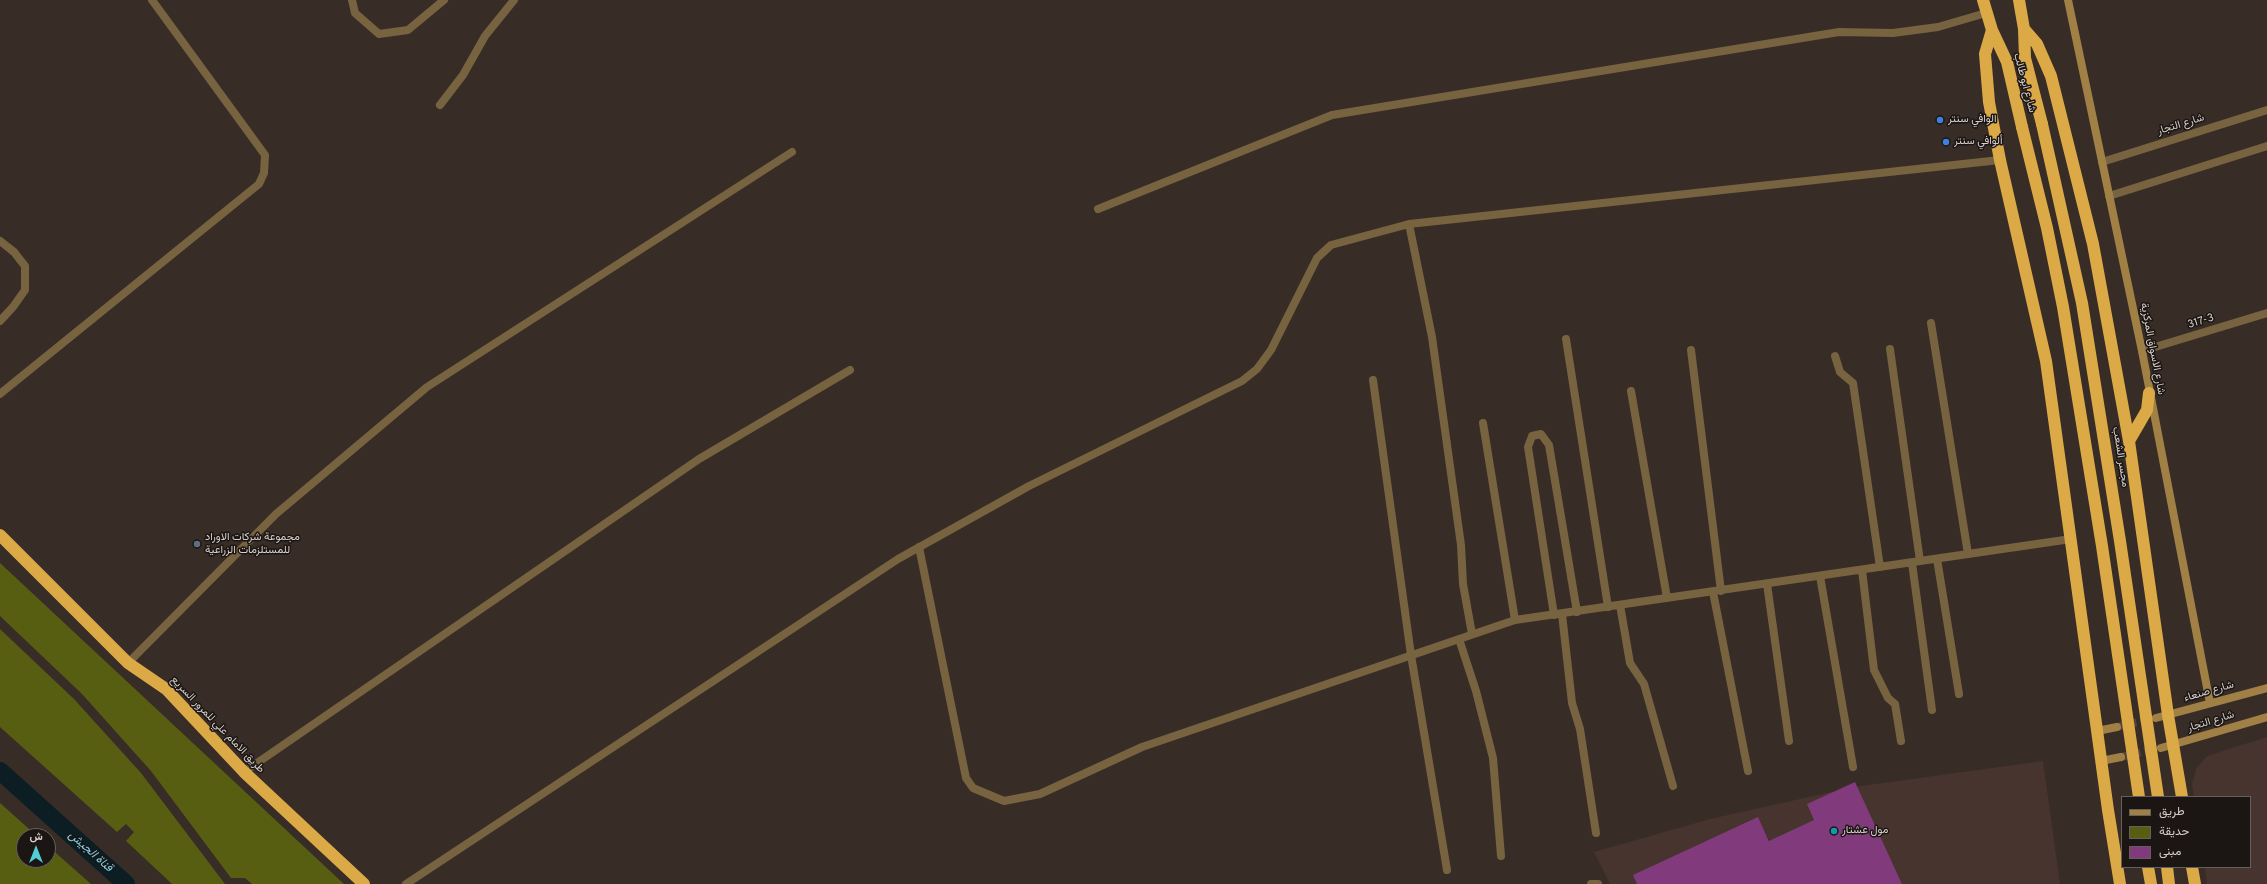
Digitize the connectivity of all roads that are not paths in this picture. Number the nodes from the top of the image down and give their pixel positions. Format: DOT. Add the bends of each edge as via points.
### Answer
graph roads {
  1 [pos="152,0"];
  2 [pos="352,0"];
  3 [pos="444,0"];
  4 [pos="514,0"];
  5 [pos="1983,0"];
  6 [pos="2019,0"];
  7 [pos="2068,0"];
  8 [pos="1986,13"];
  9 [pos="2024,29"];
  10 [pos="1992,30"];
  11 [pos="440,105"];
  12 [pos="2267,110"];
  13 [pos="2042,124"];
  14 [pos="2267,146"];
  15 [pos="792,152"];
  16 [pos="2000,160"];
  17 [pos="2102,162"];
  18 [pos="2110,196"];
  19 [pos="1098,210"];
  20 [pos="1409,224"];
  21 [pos="0,241"];
  22 [pos="2267,313"];
  23 [pos="0,321"];
  24 [pos="1931,323"];
  25 [pos="1566,339"];
  26 [pos="1890,349"];
  27 [pos="1691,350"];
  28 [pos="2142,351"];
  29 [pos="1835,356"];
  30 [pos="850,370"];
  31 [pos="1373,380"];
  32 [pos="1631,391"];
  33 [pos="0,394"];
  34 [pos="2149,394"];
  35 [pos="1483,423"];
  36 [pos="2129,441"];
  37 [pos="0,535"];
  38 [pos="2070,539"];
  39 [pos="919,547"];
  40 [pos="1968,554"];
  41 [pos="1937,559"];
  42 [pos="1916,562"];
  43 [pos="1880,567"];
  44 [pos="1862,570"];
  45 [pos="1820,576"];
  46 [pos="1767,584"];
  47 [pos="1717,591"];
  48 [pos="1667,598"];
  49 [pos="1620,605"];
  50 [pos="1608,607"];
  51 [pos="1577,612"];
  52 [pos="1558,614"];
  53 [pos="1515,620"];
  54 [pos="1472,634"];
  55 [pos="1459,639"];
  56 [pos="1411,655"];
  57 [pos="128,664"];
  58 [pos="2267,688"];
  59 [pos="1960,694"];
  60 [pos="2210,703"];
  61 [pos="1932,710"];
  62 [pos="2162,717"];
  63 [pos="2267,717"];
  64 [pos="2117,727"];
  65 [pos="2097,731"];
  66 [pos="1789,741"];
  67 [pos="1901,741"];
  68 [pos="2167,746"];
  69 [pos="2121,757"];
  70 [pos="2101,761"];
  71 [pos="1854,767"];
  72 [pos="1748,771"];
  73 [pos="244,772"];
  74 [pos="1673,786"];
  75 [pos="2139,796"];
  76 [pos="2158,796"];
  77 [pos="2182,796"];
  78 [pos="1596,834"];
  79 [pos="1502,856"];
  80 [pos="2148,868"];
  81 [pos="2167,868"];
  82 [pos="2192,868"];
  83 [pos="1447,870"];
  84 [pos="364,884"];
  85 [pos="406,884"];
  86 [pos="1591,884"];
  87 [pos="1598,884"];
  88 [pos="2120,884"];
  89 [pos="2150,884"];
  90 [pos="2169,884"];
  91 [pos="2195,884"];
  1 -- 33 [label="street" via="264,155 264,173 259,184"];
  2 -- 3 [label="street" via="355,13 379,34 408,30"];
  4 -- 11 [label="street" via="485,36 463,75"];
  5 -- 8 [label="highway, شارع ابو طالب"];
  6 -- 9 [label="highway, شارع ابو طالب"];
  7 -- 17 [label="street, شارع الاسواق المركزية"];
  8 -- 10 [label="highway, شارع ابو طالب"];
  8 -- 19 [label="street" via="1938,27 1893,33 1839,32 1332,115"];
  9 -- 13 [label="highway, شارع ابو طالب" via="2025,58"];
  9 -- 36 [label="highway" via="2037,44 2051,76 2093,244"];
  10 -- 16 [label="highway" via="1985,54 1985,74"];
  10 -- 75 [label="highway, شارع ابو طالب, bridge" via="2007,62 2047,228 2063,307"];
  12 -- 17 [label="street, شارع التجار"];
  13 -- 76 [label="highway, مجسر الشعب, bridge" via="2083,310"];
  14 -- 18 [label="street"];
  15 -- 57 [label="street" via="427,387 276,514"];
  16 -- 20 [label="street"];
  16 -- 38 [label="highway" via="2046,361"];
  17 -- 18 [label="street, شارع الاسواق المركزية"];
  18 -- 28 [label="street, شارع الاسواق المركزية"];
  20 -- 39 [label="street" via="1330,245 1317,258 1271,350 1256,369 1242,381 1029,486"];
  20 -- 54 [label="street" via="1432,337 1461,544 1463,584"];
  21 -- 23 [label="street" via="14,252 25,266 25,290"];
  22 -- 28 [label="street, 317-3"];
  24 -- 40 [label="street"];
  25 -- 50 [label="street"];
  26 -- 42 [label="street"];
  27 -- 47 [label="street"];
  28 -- 34 [label="street, شارع الاسواق المركزية"];
  29 -- 43 [label="street" via="1840,372 1854,383"];
  30 -- 73 [label="street" via="700,458"];
  31 -- 56 [label="street"];
  32 -- 48 [label="street"];
  34 -- 36 [label="highway" via="2147,410"];
  34 -- 60 [label="street, شارع الاسواق المركزية"];
  35 -- 53 [label="street"];
  36 -- 62 [label="highway"];
  37 -- 57 [label="highway, طريق الامام علي للمرور السريع"];
  38 -- 40 [label="street"];
  38 -- 65 [label="highway"];
  39 -- 56 [label="street" via="966,778 973,788 1004,800 1040,794 1142,747"];
  39 -- 85 [label="street"];
  40 -- 41 [label="street"];
  41 -- 42 [label="street"];
  41 -- 59 [label="street"];
  42 -- 43 [label="street"];
  42 -- 61 [label="street"];
  43 -- 44 [label="street"];
  44 -- 45 [label="street"];
  44 -- 67 [label="street" via="1874,670 1888,698 1895,704"];
  45 -- 46 [label="street"];
  45 -- 71 [label="street"];
  46 -- 47 [label="street"];
  46 -- 66 [label="street"];
  47 -- 48 [label="street"];
  47 -- 72 [label="street"];
  48 -- 49 [label="street"];
  49 -- 50 [label="street"];
  49 -- 74 [label="street" via="1630,663 1644,684"];
  50 -- 51 [label="street"];
  51 -- 52 [label="street"];
  51 -- 52 [label="street" via="1549,445 1541,434 1532,436 1528,447"];
  52 -- 53 [label="street"];
  52 -- 78 [label="street" via="1572,703 1580,729"];
  53 -- 54 [label="street"];
  54 -- 55 [label="street"];
  55 -- 56 [label="street"];
  55 -- 79 [label="street" via="1476,691 1493,758"];
  56 -- 83 [label="street"];
  57 -- 73 [label="highway, طريق الامام علي للمرور السريع" via="166,689"];
  58 -- 60 [label="street, شارع صنعاء"];
  60 -- 62 [label="street, شارع صنعاء"];
  62 -- 68 [label="highway"];
  63 -- 68 [label="street, شارع التجار"];
  64 -- 65 [label="street"];
  65 -- 70 [label="highway"];
  68 -- 77 [label="highway"];
  69 -- 70 [label="street"];
  70 -- 88 [label="highway"];
  73 -- 84 [label="highway, طريق الامام علي للمرور السريع"];
  80 -- 89 [label="highway"];
  81 -- 90 [label="highway"];
  82 -- 91 [label="highway"];
  86 -- 87 [label="street"];
}
